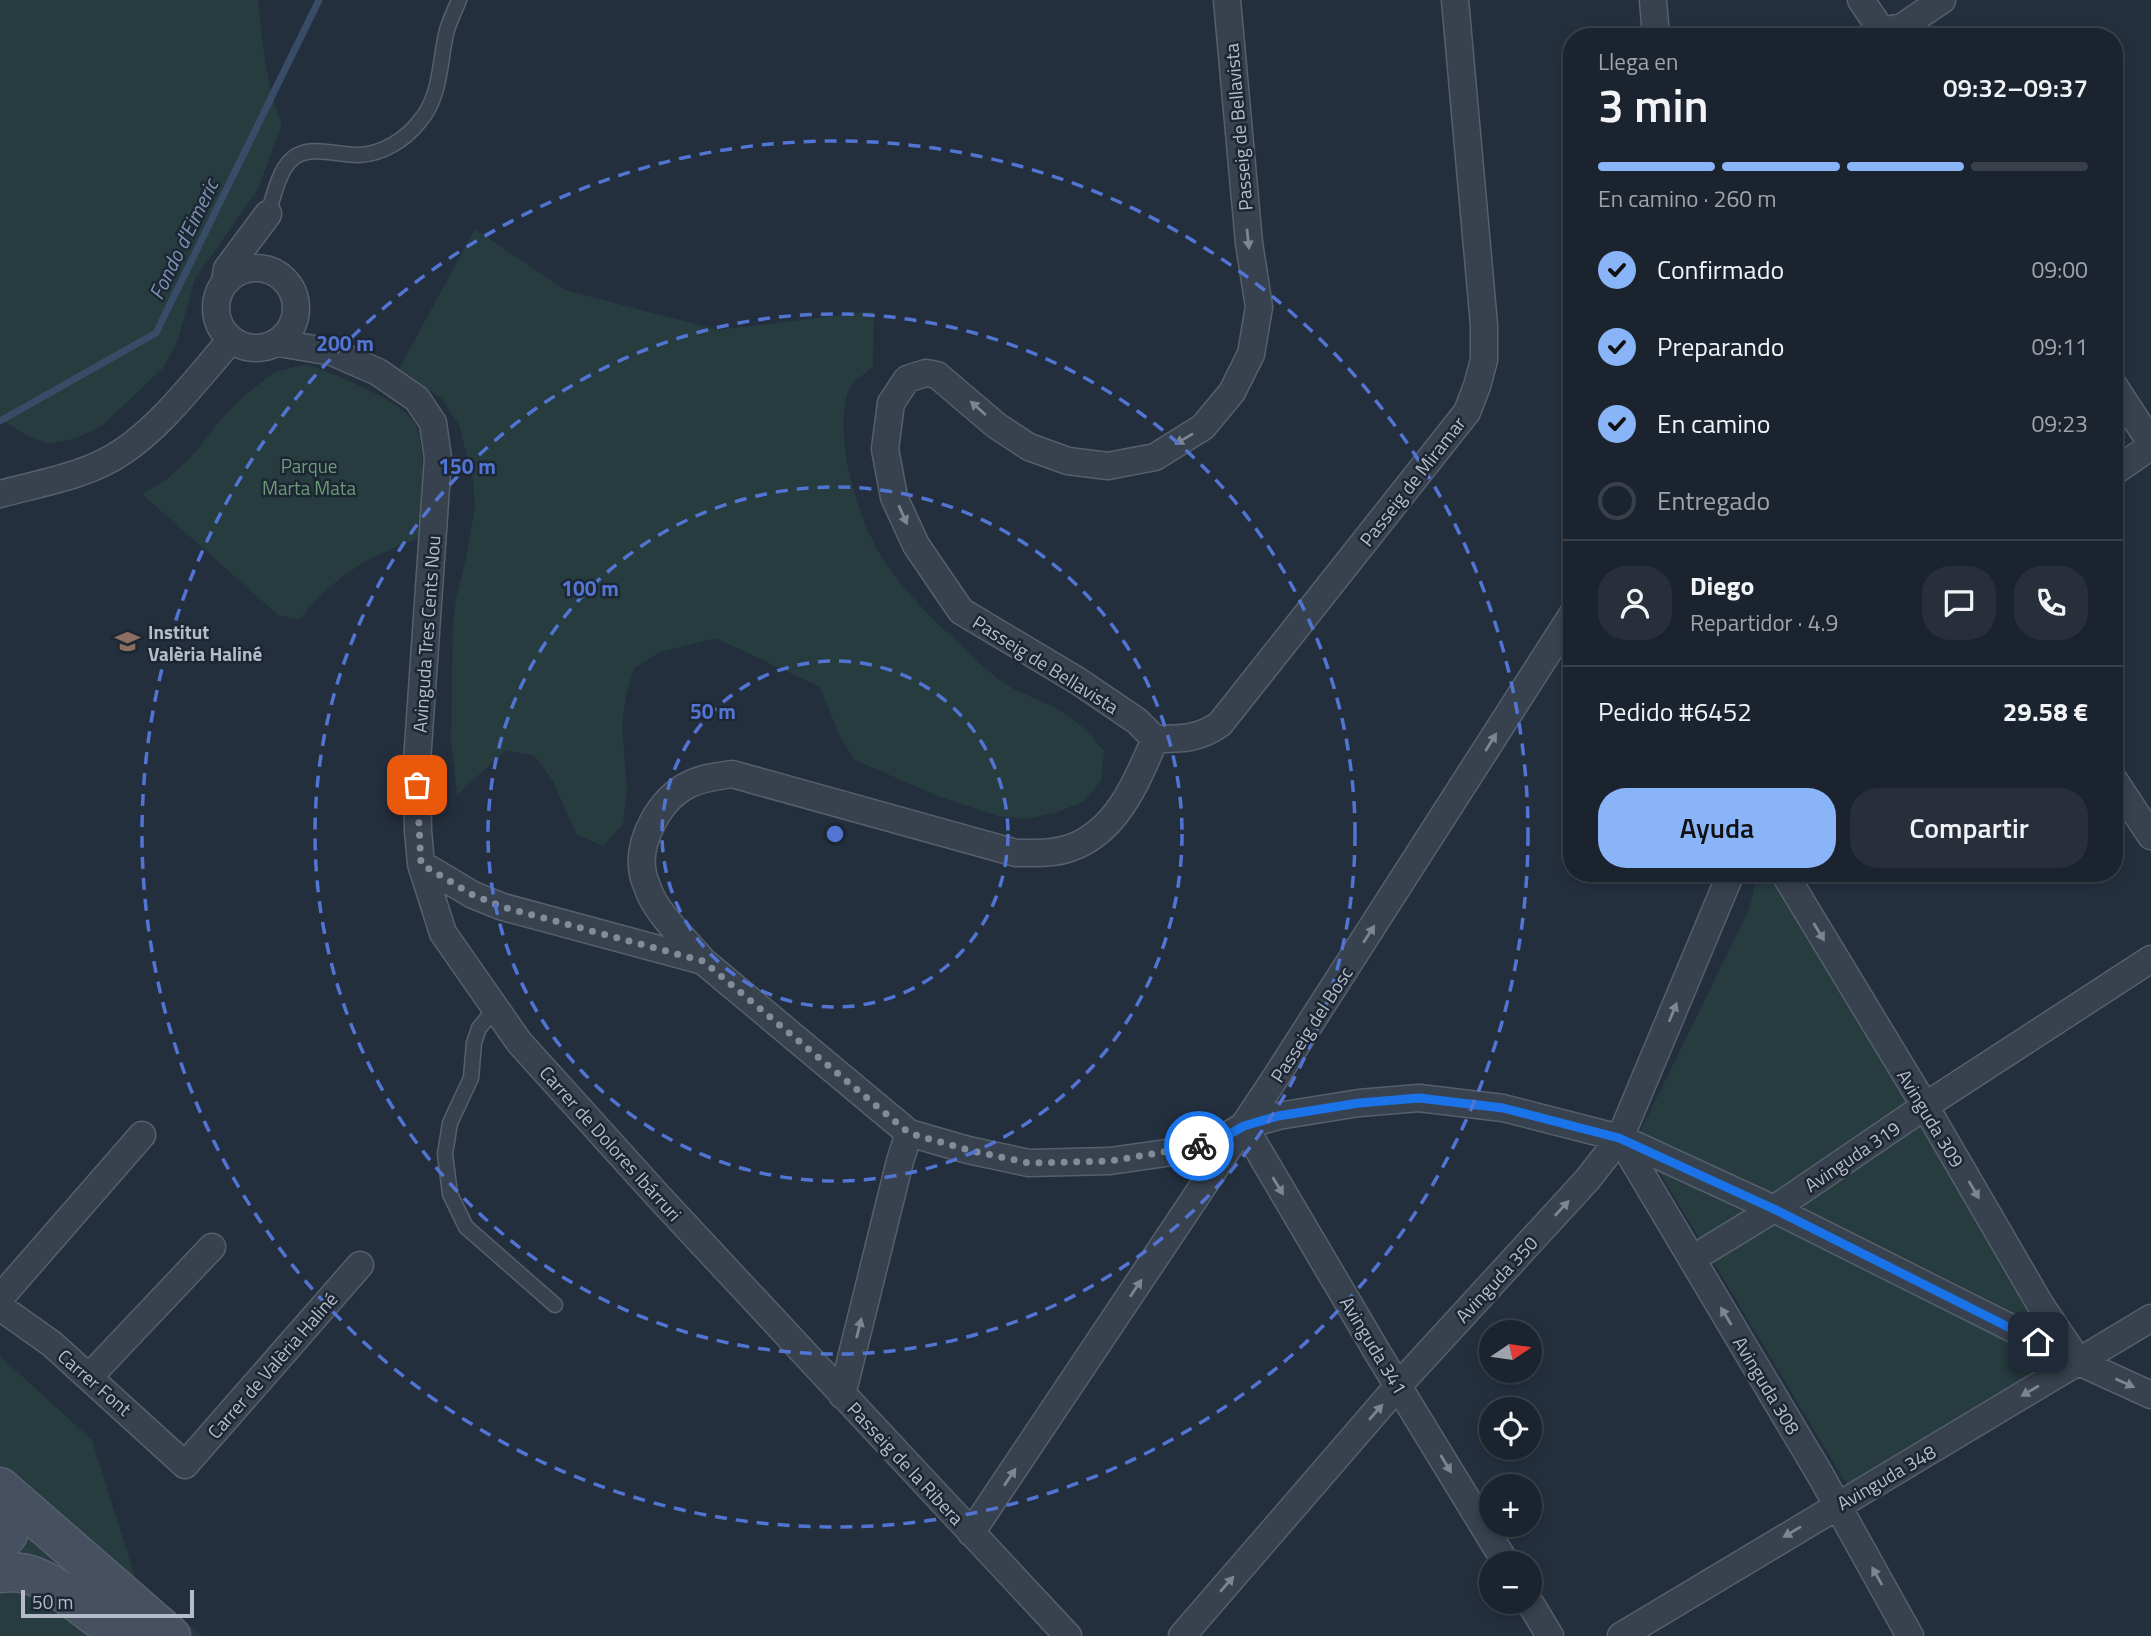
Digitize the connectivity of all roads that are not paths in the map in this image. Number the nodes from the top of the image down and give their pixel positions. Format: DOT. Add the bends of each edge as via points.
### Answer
graph roads {
  1 [pos="459,0"];
  2 [pos="1227,0"];
  3 [pos="1455,0"];
  4 [pos="1861,0"];
  5 [pos="1942,0"];
  6 [pos="1652,1"];
  7 [pos="1655,28"];
  8 [pos="1877,28"];
  9 [pos="1899,28"];
  10 [pos="268,214"];
  11 [pos="225,283"];
  12 [pos="293,293"];
  13 [pos="231,340"];
  14 [pos="279,342"];
  15 [pos="326,350"];
  16 [pos="2123,400"];
  17 [pos="2151,444"];
  18 [pos="2123,465"];
  19 [pos="0,494"];
  20 [pos="1563,629"];
  21 [pos="1155,739"];
  22 [pos="2123,794"];
  23 [pos="2151,836"];
  24 [pos="421,864"];
  25 [pos="1727,882"];
  26 [pos="1789,882"];
  27 [pos="2151,959"];
  28 [pos="703,961"];
  29 [pos="495,1009"];
  30 [pos="1925,1106"];
  31 [pos="1244,1126"];
  32 [pos="909,1133"];
  33 [pos="142,1135"];
  34 [pos="1619,1138"];
  35 [pos="1774,1209"];
  36 [pos="212,1247"];
  37 [pos="1692,1259"];
  38 [pos="360,1265"];
  39 [pos="0,1298"];
  40 [pos="555,1306"];
  41 [pos="0,1307"];
  42 [pos="2151,1318"];
  43 [pos="2079,1362"];
  44 [pos="89,1377"];
  45 [pos="1398,1386"];
  46 [pos="842,1395"];
  47 [pos="2151,1395"];
  48 [pos="184,1465"];
  49 [pos="0,1487"];
  50 [pos="1838,1505"];
  51 [pos="1,1522"];
  52 [pos="971,1533"];
  53 [pos="1499,1551"];
  54 [pos="0,1573"];
  55 [pos="1537,1614"];
  56 [pos="126,1636"];
  57 [pos="138,1636"];
  58 [pos="171,1636"];
  59 [pos="1068,1636"];
  60 [pos="1182,1636"];
  61 [pos="1550,1636"];
  62 [pos="1621,1636"];
  63 [pos="1910,1636"];
  1 -- 10 [label="lane" via="447,32 436,91 421,121 384,149 360,155 310,151 291,159 276,185"];
  2 -- 21 [label="street, Passeig de Bellavista, one-way" via="1248,243 1259,307 1251,354 1232,392 1203,427 1155,457 1108,466 1068,461 1029,447 937,375 926,373 907,379 891,403 885,449 894,497 916,545 961,611 1078,681 1137,721"];
  3 -- 21 [label="street, Passeig de Miramar" via="1484,325 1484,360 1467,412 1220,724 1206,734"];
  4 -- 8 [label="street"];
  5 -- 9 [label="street"];
  6 -- 7 [label="street"];
  10 -- 11 [label="street" via="228,268"];
  10 -- 12 [label="street, Avinguda Tres Cents Nou" via="273,262"];
  11 -- 12 [label="street" via="243,270 257,268 278,274"];
  11 -- 13 [label="street" via="218,295 216,316"];
  12 -- 14 [label="street" via="294,324"];
  12 -- 15 [label="street, Avinguda Tres Cents Nou" via="308,330"];
  13 -- 14 [label="street" via="258,349"];
  13 -- 19 [label="street" via="150,430 121,453 80,472"];
  14 -- 15 [label="street, Avinguda Tres Cents Nou"];
  15 -- 24 [label="street, Avinguda Tres Cents Nou" via="379,372 417,399 433,423 438,458 416,762"];
  16 -- 17 [label="street"];
  17 -- 18 [label="street"];
  31 -- 20 [label="street, Passeig del Bosc, one-way"];
  21 -- 28 [label="street" via="1121,809 1100,832 1048,853 1016,853 732,774 688,785 653,820 643,851 642,874 663,913"];
  22 -- 23 [label="street"];
  24 -- 28 [label="street" via="503,907"];
  24 -- 29 [label="street, Carrer de Dolores Ibárruri" via="443,933"];
  34 -- 25 [label="street, Avinguda 350, one-way"];
  26 -- 30 [label="street, Avinguda 309, one-way"];
  27 -- 30 [label="street, Avinguda 319"];
  28 -- 32 [label="street"];
  29 -- 40 [label="lane" via="479,1028 471,1078 450,1123 445,1154 450,1194 466,1227"];
  29 -- 46 [label="street, Carrer de Dolores Ibárruri" via="519,1042"];
  30 -- 35 [label="street, Avinguda 319"];
  30 -- 43 [label="street, Avinguda 309, one-way" via="2040,1304"];
  31 -- 32 [label="street" via="1219,1140 1180,1151 1110,1161 1029,1163"];
  31 -- 34 [label="street" via="1303,1111 1419,1098 1503,1108"];
  31 -- 45 [label="street, Avinguda 341, one-way"];
  52 -- 31 [label="street, Passeig del Bosc, one-way"];
  46 -- 32 [label="street, Passeig de la Ribera, one-way"];
  33 -- 39 [label="street"];
  34 -- 35 [label="street"];
  34 -- 37 [label="street, Avinguda 308"];
  45 -- 34 [label="street, Avinguda 350, one-way" via="1587,1180"];
  35 -- 37 [label="street, Avinguda 319"];
  35 -- 43 [label="street"];
  36 -- 44 [label="street"];
  50 -- 37 [label="street, Avinguda 308, one-way"];
  38 -- 48 [label="street, Carrer de Valèria Haliné"];
  41 -- 44 [label="street, Carrer Font"];
  42 -- 43 [label="street, Avinguda 348"];
  43 -- 47 [label="street, one-way"];
  43 -- 50 [label="street, Avinguda 348, one-way"];
  44 -- 48 [label="street, Carrer Font"];
  45 -- 53 [label="street, Avinguda 341, one-way"];
  60 -- 45 [label="street, Avinguda 350, one-way"];
  46 -- 52 [label="street, Passeig de la Ribera"];
  49 -- 58 [label="street"];
  50 -- 62 [label="street, Avinguda 348, one-way"];
  63 -- 50 [label="street, Avinguda 308, one-way"];
  51 -- 57 [label="street"];
  52 -- 59 [label="street, Passeig de la Ribera"];
  54 -- 56 [label="street" via="32,1575"];
  55 -- 61 [label="street"];
}
